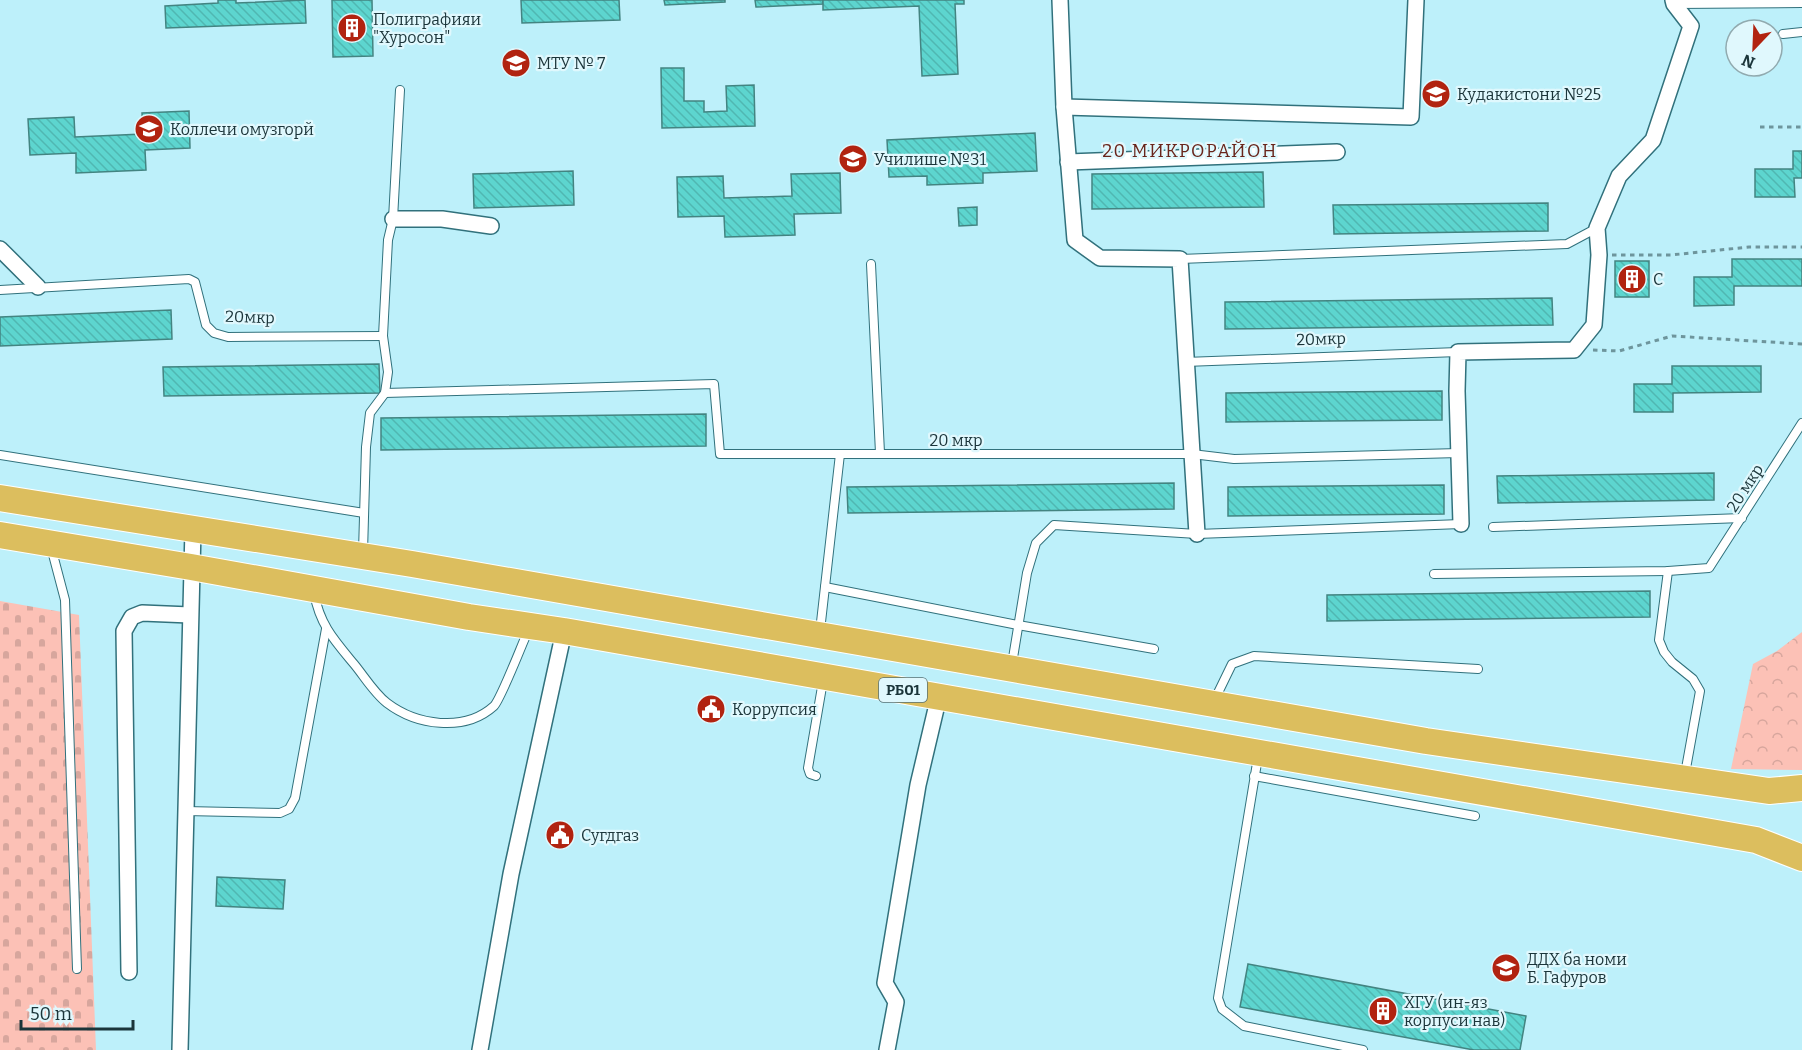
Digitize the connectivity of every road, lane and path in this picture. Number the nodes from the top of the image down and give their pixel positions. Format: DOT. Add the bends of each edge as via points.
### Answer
graph roads {
  1 [pos="1060,0"];
  2 [pos="1416,0"];
  3 [pos="1674,2"];
  4 [pos="1802,3"];
  5 [pos="1802,32"];
  6 [pos="1784,34"];
  7 [pos="400,90"];
  8 [pos="1064,107"];
  9 [pos="1760,126"];
  10 [pos="1802,127"];
  11 [pos="1337,152"];
  12 [pos="1068,162"];
  13 [pos="393,219"];
  14 [pos="491,226"];
  15 [pos="1597,228"];
  16 [pos="1802,247"];
  17 [pos="0,249"];
  18 [pos="1599,255"];
  19 [pos="1180,259"];
  20 [pos="871,264"];
  21 [pos="38,287"];
  22 [pos="0,290"];
  23 [pos="383,336"];
  24 [pos="1802,344"];
  25 [pos="1574,350"];
  26 [pos="1458,352"];
  27 [pos="1185,362"];
  28 [pos="385,393"];
  29 [pos="1802,423"];
  30 [pos="880,453"];
  31 [pos="1460,453"];
  32 [pos="840,454"];
  33 [pos="1192,454"];
  34 [pos="0,455"];
  35 [pos="0,498"];
  36 [pos="364,513"];
  37 [pos="1742,518"];
  38 [pos="1461,524"];
  39 [pos="1493,527"];
  40 [pos="193,529"];
  41 [pos="1197,534"];
  42 [pos="0,535"];
  43 [pos="50,544"];
  44 [pos="363,556"];
  45 [pos="191,567"];
  46 [pos="1668,571"];
  47 [pos="1434,574"];
  48 [pos="534,585"];
  49 [pos="825,587"];
  50 [pos="313,589"];
  51 [pos="573,592"];
  52 [pos="190,615"];
  53 [pos="1018,626"];
  54 [pos="530,627"];
  55 [pos="326,629"];
  56 [pos="564,631"];
  57 [pos="820,635"];
  58 [pos="1154,649"];
  59 [pos="1011,669"];
  60 [pos="1478,669"];
  61 [pos="824,676"];
  62 [pos="1076,679"];
  63 [pos="939,696"];
  64 [pos="1213,704"];
  65 [pos="1071,719"];
  66 [pos="1256,764"];
  67 [pos="816,776"];
  68 [pos="1685,778"];
  69 [pos="1354,782"];
  70 [pos="1802,788"];
  71 [pos="185,811"];
  72 [pos="1475,816"];
  73 [pos="1802,858"];
  74 [pos="77,969"];
  75 [pos="129,972"];
  76 [pos="180,1050"];
  77 [pos="480,1050"];
  78 [pos="887,1050"];
  79 [pos="1363,1050"];
  1 -- 8 [label="street"];
  2 -- 8 [label="street" via="1411,117"];
  3 -- 4 [label="lane"];
  3 -- 15 [label="street" via="1691,26 1657,129 1653,140 1619,176"];
  5 -- 6 [label="lane"];
  7 -- 13 [label="lane"];
  8 -- 12 [label="street"];
  9 -- 10 [label="path"];
  11 -- 12 [label="street"];
  12 -- 19 [label="street" via="1075,240 1101,258"];
  13 -- 14 [label="street" via="442,219"];
  13 -- 23 [label="lane" via="388,240"];
  15 -- 18 [label="street"];
  15 -- 19 [label="lane" via="1567,244"];
  16 -- 18 [label="path"];
  17 -- 21 [label="street"];
  18 -- 25 [label="street" via="1594,325"];
  19 -- 27 [label="street"];
  20 -- 30 [label="lane"];
  21 -- 22 [label="lane, 20мкр"];
  21 -- 23 [label="lane, 20мкр" via="189,279 195,282 206,325 214,333 228,337"];
  23 -- 28 [label="lane" via="388,372"];
  24 -- 25 [label="path" via="1672,336 1619,351"];
  25 -- 26 [label="street, 20мкр"];
  26 -- 27 [label="lane, 20мкр"];
  26 -- 31 [label="street"];
  27 -- 33 [label="street"];
  28 -- 32 [label="lane, 20 мкр" via="714,384 720,454"];
  28 -- 36 [label="lane" via="370,413"];
  29 -- 37 [label="lane, 20 мкр"];
  30 -- 32 [label="lane, 20 мкр"];
  30 -- 33 [label="lane, 20 мкр"];
  31 -- 33 [label="lane" via="1234,459"];
  31 -- 38 [label="street"];
  32 -- 49 [label="lane"];
  33 -- 41 [label="street"];
  34 -- 36 [label="lane"];
  35 -- 40 [label="highway, РБ01"];
  36 -- 44 [label="lane"];
  37 -- 39 [label="lane"];
  37 -- 46 [label="lane, 20 мкр" via="1709,568"];
  38 -- 41 [label="lane"];
  40 -- 44 [label="highway, РБ01"];
  40 -- 45 [label="street"];
  41 -- 53 [label="lane" via="1054,525 1036,543"];
  42 -- 43 [label="highway, РБ01"];
  43 -- 45 [label="highway, РБ01"];
  43 -- 74 [label="lane" via="65,600"];
  44 -- 48 [label="highway, РБ01"];
  45 -- 50 [label="highway, РБ01"];
  45 -- 52 [label="street"];
  46 -- 47 [label="lane"];
  46 -- 68 [label="lane" via="1659,640 1668,657 1700,691"];
  48 -- 51 [label="highway, РБ01"];
  48 -- 54 [label="highway" via="547,600 548,609 544,618"];
  49 -- 53 [label="lane"];
  49 -- 57 [label="lane"];
  50 -- 54 [label="highway, РБ01"];
  50 -- 55 [label="lane"];
  51 -- 56 [label="highway" via="562,597 554,614"];
  51 -- 57 [label="highway, РБ01"];
  52 -- 71 [label="street"];
  52 -- 75 [label="street" via="142,613 132,617 124,631"];
  53 -- 58 [label="lane"];
  53 -- 59 [label="lane"];
  54 -- 55 [label="lane" via="496,705 461,722 432,723 409,717 385,702"];
  54 -- 56 [label="highway, РБ01"];
  55 -- 71 [label="lane" via="295,798 289,809 280,813"];
  56 -- 61 [label="highway, РБ01"];
  56 -- 77 [label="street" via="511,874"];
  57 -- 59 [label="highway, РБ01"];
  59 -- 62 [label="highway, РБ01"];
  60 -- 64 [label="lane" via="1254,656 1232,663"];
  61 -- 63 [label="highway, РБ01"];
  61 -- 67 [label="lane" via="808,768"];
  62 -- 64 [label="highway, РБ01"];
  62 -- 65 [label="highway"];
  63 -- 65 [label="highway, РБ01"];
  63 -- 78 [label="street" via="918,785 885,983 896,1002"];
  64 -- 68 [label="highway, РБ01" via="1426,741"];
  65 -- 66 [label="highway, РБ01"];
  66 -- 69 [label="highway, РБ01"];
  66 -- 79 [label="lane" via="1218,998 1222,1009 1244,1026"];
  68 -- 70 [label="highway, РБ01" via="1769,791"];
  69 -- 72 [label="lane"];
  69 -- 73 [label="highway, РБ01" via="1756,840"];
  71 -- 76 [label="street"];
}
